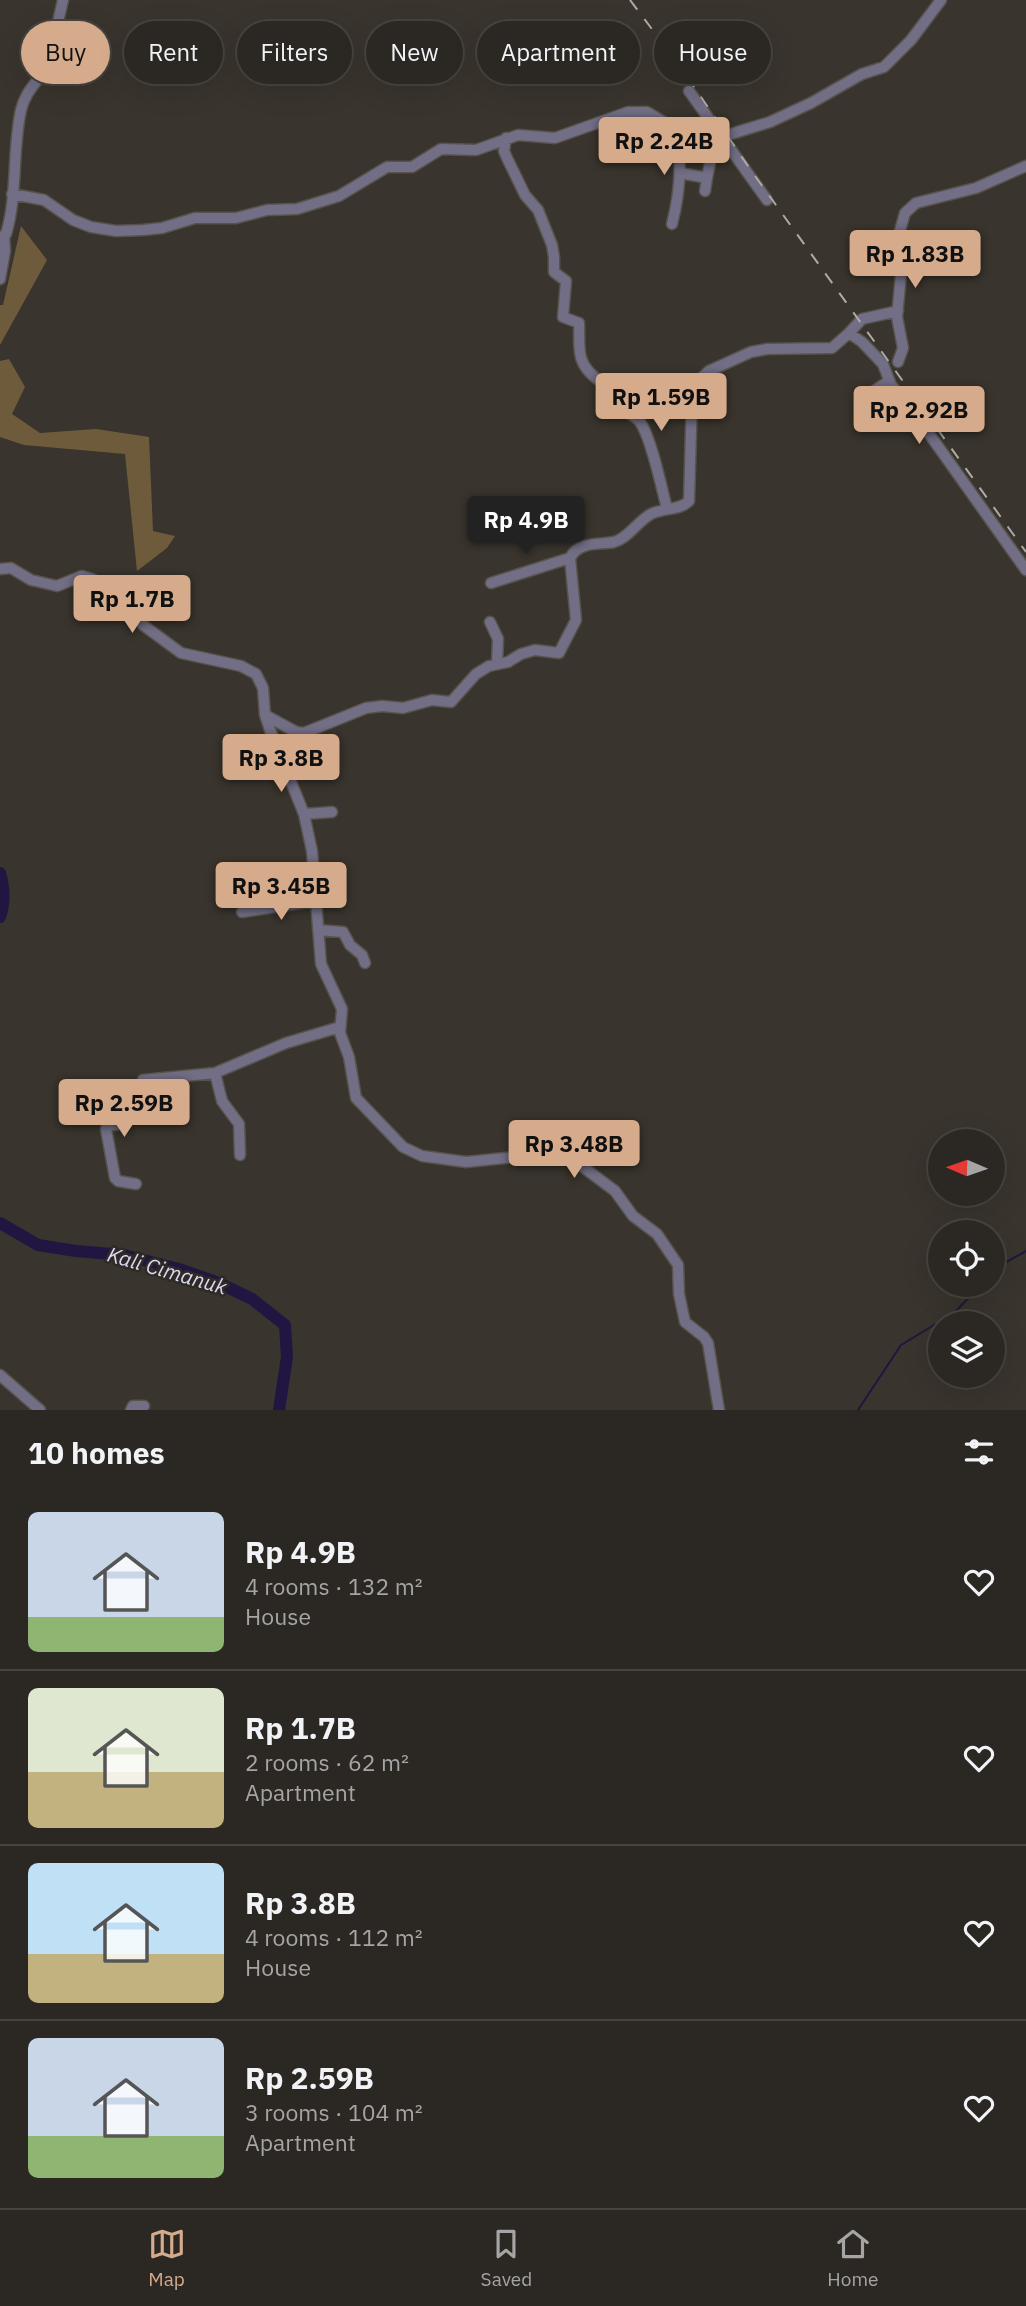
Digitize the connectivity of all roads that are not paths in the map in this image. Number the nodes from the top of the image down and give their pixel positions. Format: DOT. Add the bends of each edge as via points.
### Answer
graph roads {
  1 [pos="63,0"];
  2 [pos="941,0"];
  3 [pos="689,91"];
  4 [pos="675,129"];
  5 [pos="718,137"];
  6 [pos="506,138"];
  7 [pos="1026,166"];
  8 [pos="680,173"];
  9 [pos="707,178"];
  10 [pos="705,191"];
  11 [pos="12,194"];
  12 [pos="767,200"];
  13 [pos="672,225"];
  14 [pos="5,230"];
  15 [pos="0,279"];
  16 [pos="898,311"];
  17 [pos="849,333"];
  18 [pos="898,362"];
  19 [pos="597,379"];
  20 [pos="889,381"];
  21 [pos="868,395"];
  22 [pos="604,407"];
  23 [pos="667,509"];
  24 [pos="570,558"];
  25 [pos="0,569"];
  26 [pos="1026,570"];
  27 [pos="491,583"];
  28 [pos="490,621"];
  29 [pos="497,664"];
  30 [pos="265,715"];
  31 [pos="332,812"];
  32 [pos="304,814"];
  33 [pos="315,901"];
  34 [pos="242,912"];
  35 [pos="318,930"];
  36 [pos="365,963"];
  37 [pos="340,1027"];
  38 [pos="215,1073"];
  39 [pos="240,1156"];
  40 [pos="136,1184"];
  41 [pos="0,1375"];
  42 [pos="144,1406"];
  43 [pos="40,1410"];
  44 [pos="131,1410"];
  45 [pos="719,1410"];
  1 -- 11 [label="street" via="47,62 21,108"];
  2 -- 5 [label="street" via="884,67 777,119"];
  3 -- 5 [label="street"];
  4 -- 5 [label="street"];
  4 -- 6 [label="street" via="638,111 555,138"];
  4 -- 8 [label="street"];
  5 -- 9 [label="street"];
  5 -- 12 [label="street"];
  6 -- 11 [label="street" via="476,150 441,149 412,167 387,167 340,196 297,209 264,210 236,218 195,218 162,228 116,231 91,227 44,200"];
  6 -- 19 [label="street" via="505,154 525,195 538,210 552,245 554,272 566,281 563,317 579,323 580,361"];
  7 -- 16 [label="street" via="976,188 909,207 899,234"];
  8 -- 9 [label="street"];
  8 -- 13 [label="street"];
  9 -- 10 [label="street"];
  11 -- 14 [label="street"];
  14 -- 15 [label="street"];
  16 -- 17 [label="street" via="862,319"];
  16 -- 18 [label="street" via="903,348"];
  17 -- 20 [label="street" via="883,364"];
  17 -- 23 [label="street" via="832,348 751,352 699,379 692,396 690,498 687,504"];
  20 -- 21 [label="street"];
  20 -- 26 [label="street"];
  22 -- 23 [label="street" via="638,420"];
  23 -- 24 [label="street" via="648,516 618,540 583,546"];
  24 -- 27 [label="street"];
  24 -- 29 [label="street" via="576,621 561,652 535,650"];
  25 -- 30 [label="street" via="14,570 40,584 60,586 82,576 110,587 143,625 181,653 241,666 256,674 264,688"];
  28 -- 29 [label="street" via="498,639"];
  29 -- 30 [label="street" via="476,674 451,702 366,708 304,733"];
  30 -- 32 [label="street"];
  31 -- 32 [label="street"];
  32 -- 33 [label="street"];
  33 -- 34 [label="street"];
  33 -- 35 [label="street"];
  35 -- 36 [label="street" via="343,932"];
  35 -- 37 [label="street" via="325,975 342,1009"];
  37 -- 38 [label="street" via="286,1043"];
  37 -- 45 [label="street" via="356,1098 406,1149 430,1158 466,1162 563,1153 615,1191 633,1216 657,1234 678,1265 685,1322 708,1343"];
  38 -- 39 [label="street" via="222,1101 239,1124"];
  38 -- 40 [label="street" via="143,1080 139,1101 128,1104 127,1123 106,1127 115,1178"];
  41 -- 43 [label="street"];
  42 -- 44 [label="street"];
}
